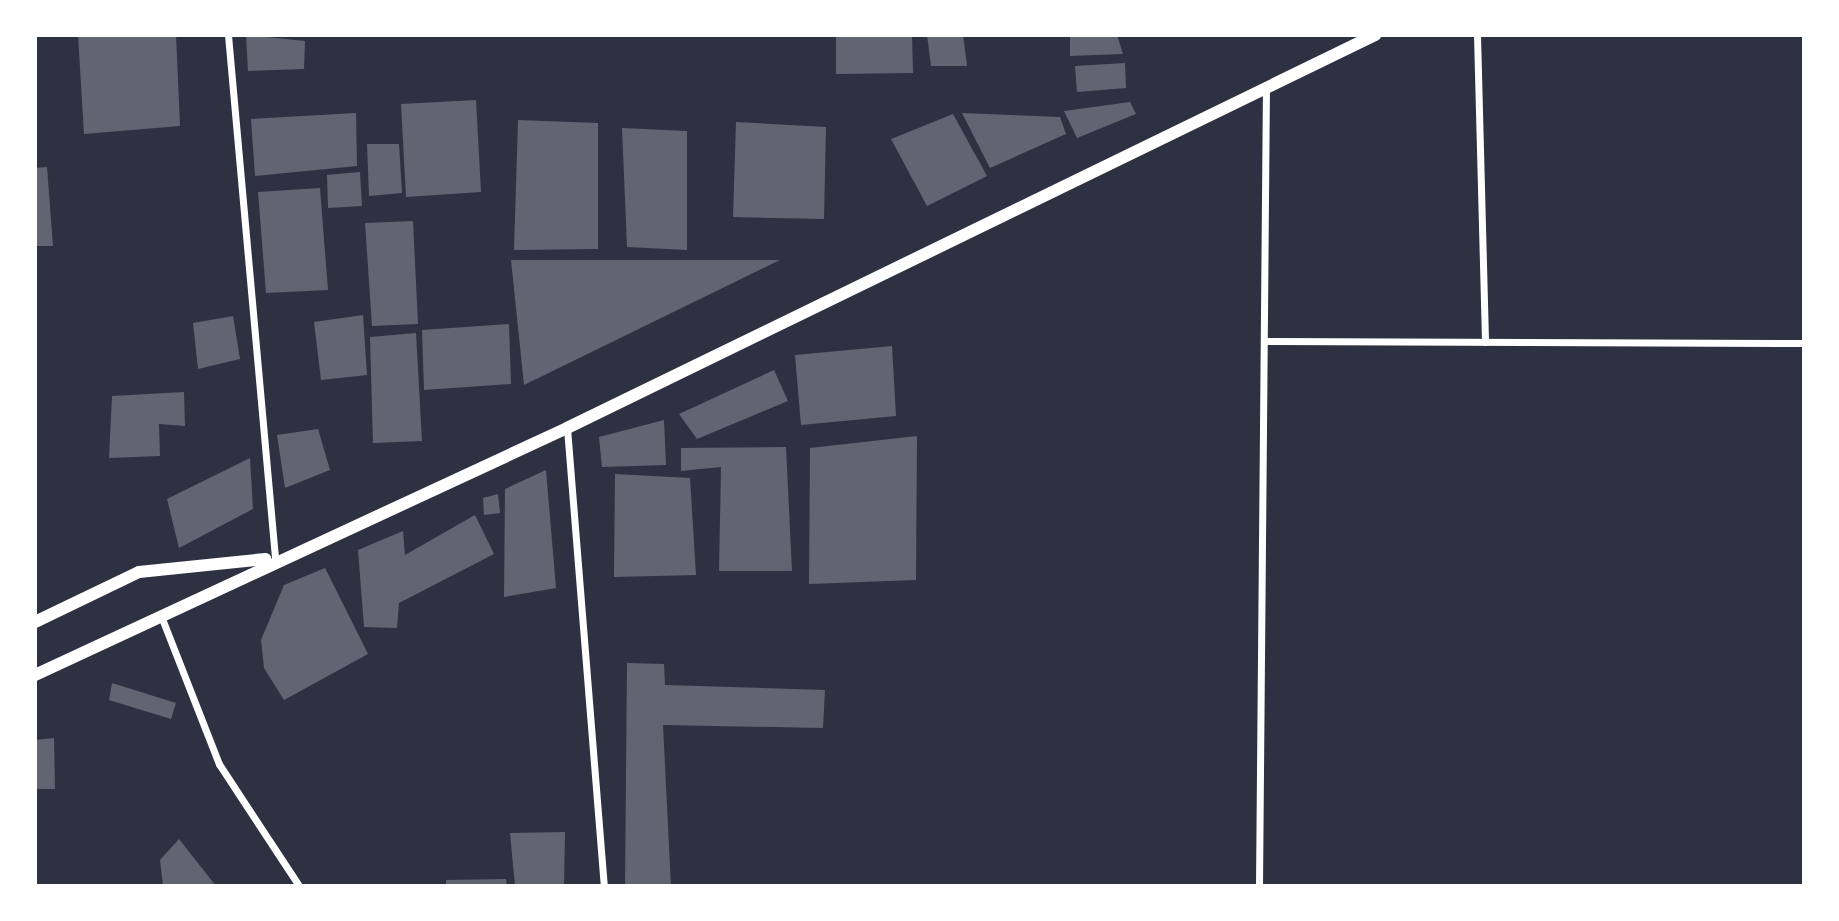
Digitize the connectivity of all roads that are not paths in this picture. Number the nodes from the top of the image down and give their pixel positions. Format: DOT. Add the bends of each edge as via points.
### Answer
graph roads {
  1 [pos="228,35"];
  2 [pos="1374,35"];
  3 [pos="1477,35"];
  4 [pos="1266,88"];
  5 [pos="1264,341"];
  6 [pos="1485,342"];
  7 [pos="1804,343"];
  8 [pos="567,428"];
  9 [pos="275,558"];
  10 [pos="161,615"];
  11 [pos="35,622"];
  12 [pos="35,675"];
  13 [pos="299,886"];
  14 [pos="604,886"];
  15 [pos="1259,886"];
  1 -- 9 [label="street"];
  2 -- 4 [label="street"];
  3 -- 6 [label="street"];
  4 -- 5 [label="street"];
  4 -- 8 [label="street"];
  5 -- 6 [label="street"];
  5 -- 15 [label="street"];
  6 -- 7 [label="street"];
  8 -- 9 [label="street"];
  8 -- 14 [label="street"];
  9 -- 10 [label="street"];
  9 -- 11 [label="street" via="139,572"];
  10 -- 12 [label="street"];
  10 -- 13 [label="street" via="219,764"];
}
